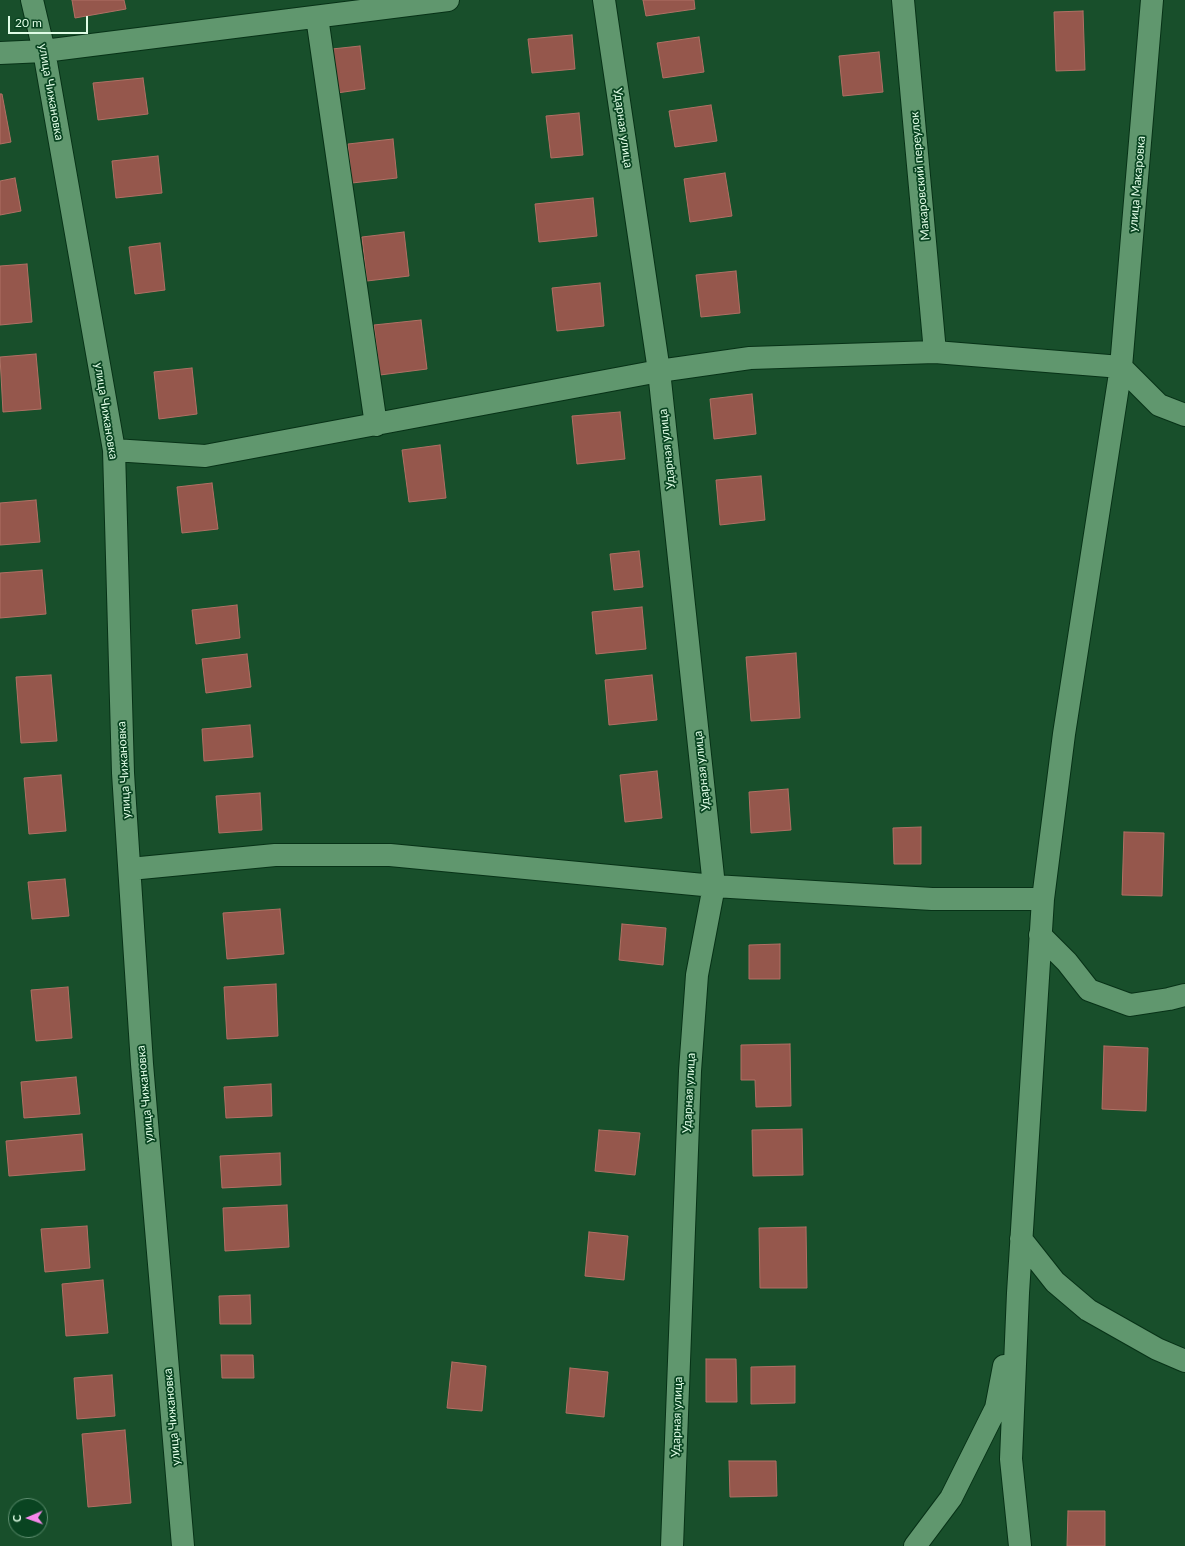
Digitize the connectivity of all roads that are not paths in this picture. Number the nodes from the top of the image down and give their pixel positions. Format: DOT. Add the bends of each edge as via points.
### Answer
graph roads {
  1 [pos="32,0"];
  2 [pos="448,0"];
  3 [pos="604,0"];
  4 [pos="903,0"];
  5 [pos="1152,0"];
  6 [pos="380,4"];
  7 [pos="316,17"];
  8 [pos="44,51"];
  9 [pos="0,54"];
  10 [pos="935,352"];
  11 [pos="1121,367"];
  12 [pos="659,371"];
  13 [pos="1185,415"];
  14 [pos="376,425"];
  15 [pos="114,450"];
  16 [pos="130,869"];
  17 [pos="714,886"];
  18 [pos="1043,899"];
  19 [pos="1040,935"];
  20 [pos="1185,995"];
  21 [pos="1021,1239"];
  22 [pos="1018,1293"];
  23 [pos="1185,1360"];
  24 [pos="183,1546"];
  25 [pos="672,1546"];
  26 [pos="915,1546"];
  27 [pos="1020,1546"];
  1 -- 8 [label="street, улица Чижановка"];
  2 -- 6 [label="street"];
  3 -- 12 [label="street, Ударная улица"];
  4 -- 10 [label="street, Макаровский переулок"];
  5 -- 11 [label="street, улица Макаровка"];
  6 -- 7 [label="street"];
  7 -- 8 [label="street"];
  7 -- 14 [label="street"];
  8 -- 9 [label="street"];
  8 -- 15 [label="street, улица Чижановка"];
  10 -- 11 [label="street"];
  10 -- 12 [label="street" via="750,358"];
  11 -- 13 [label="street" via="1159,405"];
  11 -- 18 [label="street, улица Макаровка" via="1064,734"];
  12 -- 14 [label="street"];
  12 -- 17 [label="street, Ударная улица"];
  14 -- 15 [label="street" via="205,456"];
  15 -- 16 [label="street, улица Чижановка" via="123,773"];
  16 -- 17 [label="street" via="275,855 390,855"];
  16 -- 24 [label="street, улица Чижановка" via="142,1064"];
  17 -- 18 [label="street" via="932,899"];
  17 -- 25 [label="street, Ударная улица" via="697,975 690,1071"];
  18 -- 19 [label="street, улица Макаровка"];
  19 -- 20 [label="street" via="1067,962 1089,990 1130,1005"];
  19 -- 21 [label="street, улица Макаровка"];
  21 -- 22 [label="street, улица Макаровка"];
  21 -- 23 [label="street" via="1055,1282 1088,1310 1157,1349"];
  22 -- 26 [label="street" via="996,1408 951,1498"];
  22 -- 27 [label="street" via="1011,1459"];
}
